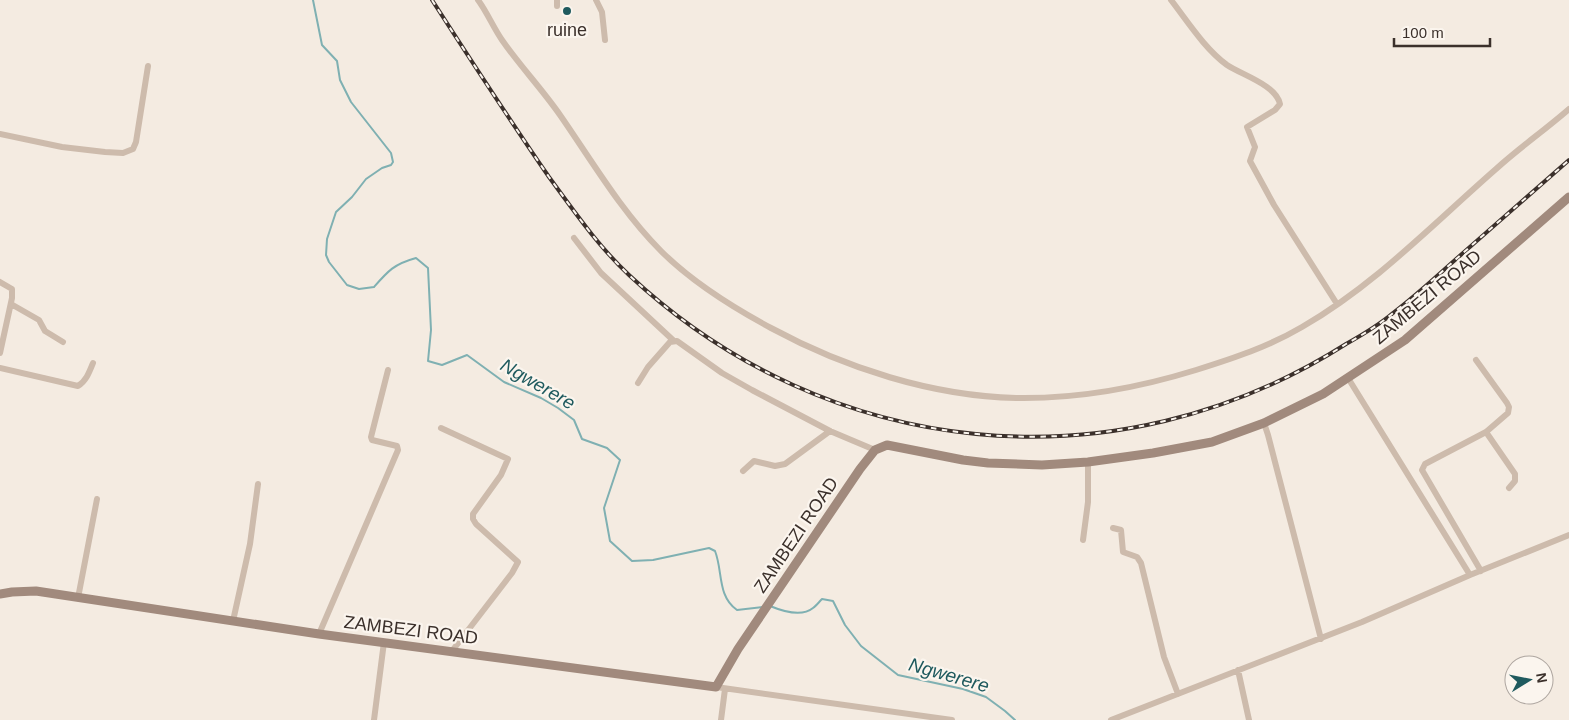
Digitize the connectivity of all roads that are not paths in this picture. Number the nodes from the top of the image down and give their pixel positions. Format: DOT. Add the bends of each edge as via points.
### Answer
graph roads {
  1 [pos="596,0"];
  2 [pos="1171,0"];
  3 [pos="480,1"];
  4 [pos="605,40"];
  5 [pos="148,66"];
  6 [pos="1569,109"];
  7 [pos="0,134"];
  8 [pos="1569,197"];
  9 [pos="574,238"];
  10 [pos="0,282"];
  11 [pos="11,304"];
  12 [pos="1337,304"];
  13 [pos="674,341"];
  14 [pos="63,342"];
  15 [pos="0,353"];
  16 [pos="1476,360"];
  17 [pos="93,363"];
  18 [pos="0,368"];
  19 [pos="388,370"];
  20 [pos="1348,378"];
  21 [pos="638,384"];
  22 [pos="1264,423"];
  23 [pos="441,428"];
  24 [pos="830,431"];
  25 [pos="1486,432"];
  26 [pos="875,450"];
  27 [pos="1088,462"];
  28 [pos="743,471"];
  29 [pos="258,484"];
  30 [pos="1509,488"];
  31 [pos="97,499"];
  32 [pos="1113,528"];
  33 [pos="1569,535"];
  34 [pos="1082,540"];
  35 [pos="1481,571"];
  36 [pos="1470,575"];
  37 [pos="0,594"];
  38 [pos="78,598"];
  39 [pos="233,621"];
  40 [pos="319,634"];
  41 [pos="1321,639"];
  42 [pos="384,642"];
  43 [pos="452,651"];
  44 [pos="1238,670"];
  45 [pos="721,688"];
  46 [pos="1178,694"];
  47 [pos="374,720"];
  48 [pos="721,720"];
  49 [pos="952,720"];
  50 [pos="1112,720"];
  51 [pos="1249,720"];
  1 -- 4 [label="street" via="602,12"];
  2 -- 12 [label="street" via="1221,60 1256,80 1279,100 1275,110 1247,126 1255,147 1250,161"];
  3 -- 12 [label="street" via="504,44 555,107 623,207 662,252 747,315 823,353 885,376 988,396 1018,398 1088,394 1174,377 1247,354 1300,328"];
  5 -- 7 [label="street" via="133,149 123,153 105,152"];
  6 -- 12 [label="street" via="1365,286"];
  8 -- 20 [label="main road, ZAMBEZI ROAD" via="1405,340"];
  9 -- 13 [label="street" via="601,273"];
  10 -- 11 [label="street" via="12,289"];
  11 -- 14 [label="street" via="39,320 45,331"];
  11 -- 15 [label="street"];
  13 -- 21 [label="street" via="648,368"];
  13 -- 24 [label="street" via="722,373"];
  16 -- 25 [label="street" via="1509,407 1508,414"];
  17 -- 18 [label="street" via="88,376 78,386"];
  19 -- 40 [label="street" via="371,438 397,446 398,450"];
  20 -- 22 [label="main road, ZAMBEZI ROAD"];
  20 -- 36 [label="street"];
  22 -- 27 [label="main road, ZAMBEZI ROAD" via="1212,442"];
  22 -- 41 [label="street"];
  23 -- 43 [label="street" via="508,460 473,514 473,519 518,562"];
  24 -- 26 [label="street"];
  24 -- 28 [label="street" via="785,464 774,466 754,461"];
  25 -- 30 [label="street" via="1515,474"];
  25 -- 35 [label="street" via="1425,464 1422,470"];
  26 -- 27 [label="main road, ZAMBEZI ROAD" via="887,445 963,460 1012,465"];
  26 -- 45 [label="main road, ZAMBEZI ROAD" via="738,649"];
  27 -- 34 [label="street" via="1088,502"];
  29 -- 39 [label="street" via="250,544"];
  31 -- 38 [label="street"];
  32 -- 46 [label="street" via="1122,530 1122,552 1141,563 1164,657"];
  33 -- 35 [label="street"];
  35 -- 36 [label="street"];
  36 -- 41 [label="street"];
  37 -- 38 [label="main road, ZAMBEZI ROAD" via="36,591"];
  38 -- 39 [label="main road, ZAMBEZI ROAD"];
  39 -- 40 [label="main road, ZAMBEZI ROAD"];
  40 -- 42 [label="main road, ZAMBEZI ROAD"];
  41 -- 44 [label="street"];
  42 -- 43 [label="main road, ZAMBEZI ROAD"];
  42 -- 47 [label="street"];
  43 -- 45 [label="main road, ZAMBEZI ROAD"];
  44 -- 46 [label="street"];
  44 -- 51 [label="street"];
  45 -- 48 [label="street"];
  45 -- 49 [label="street"];
  46 -- 50 [label="street"];
}
